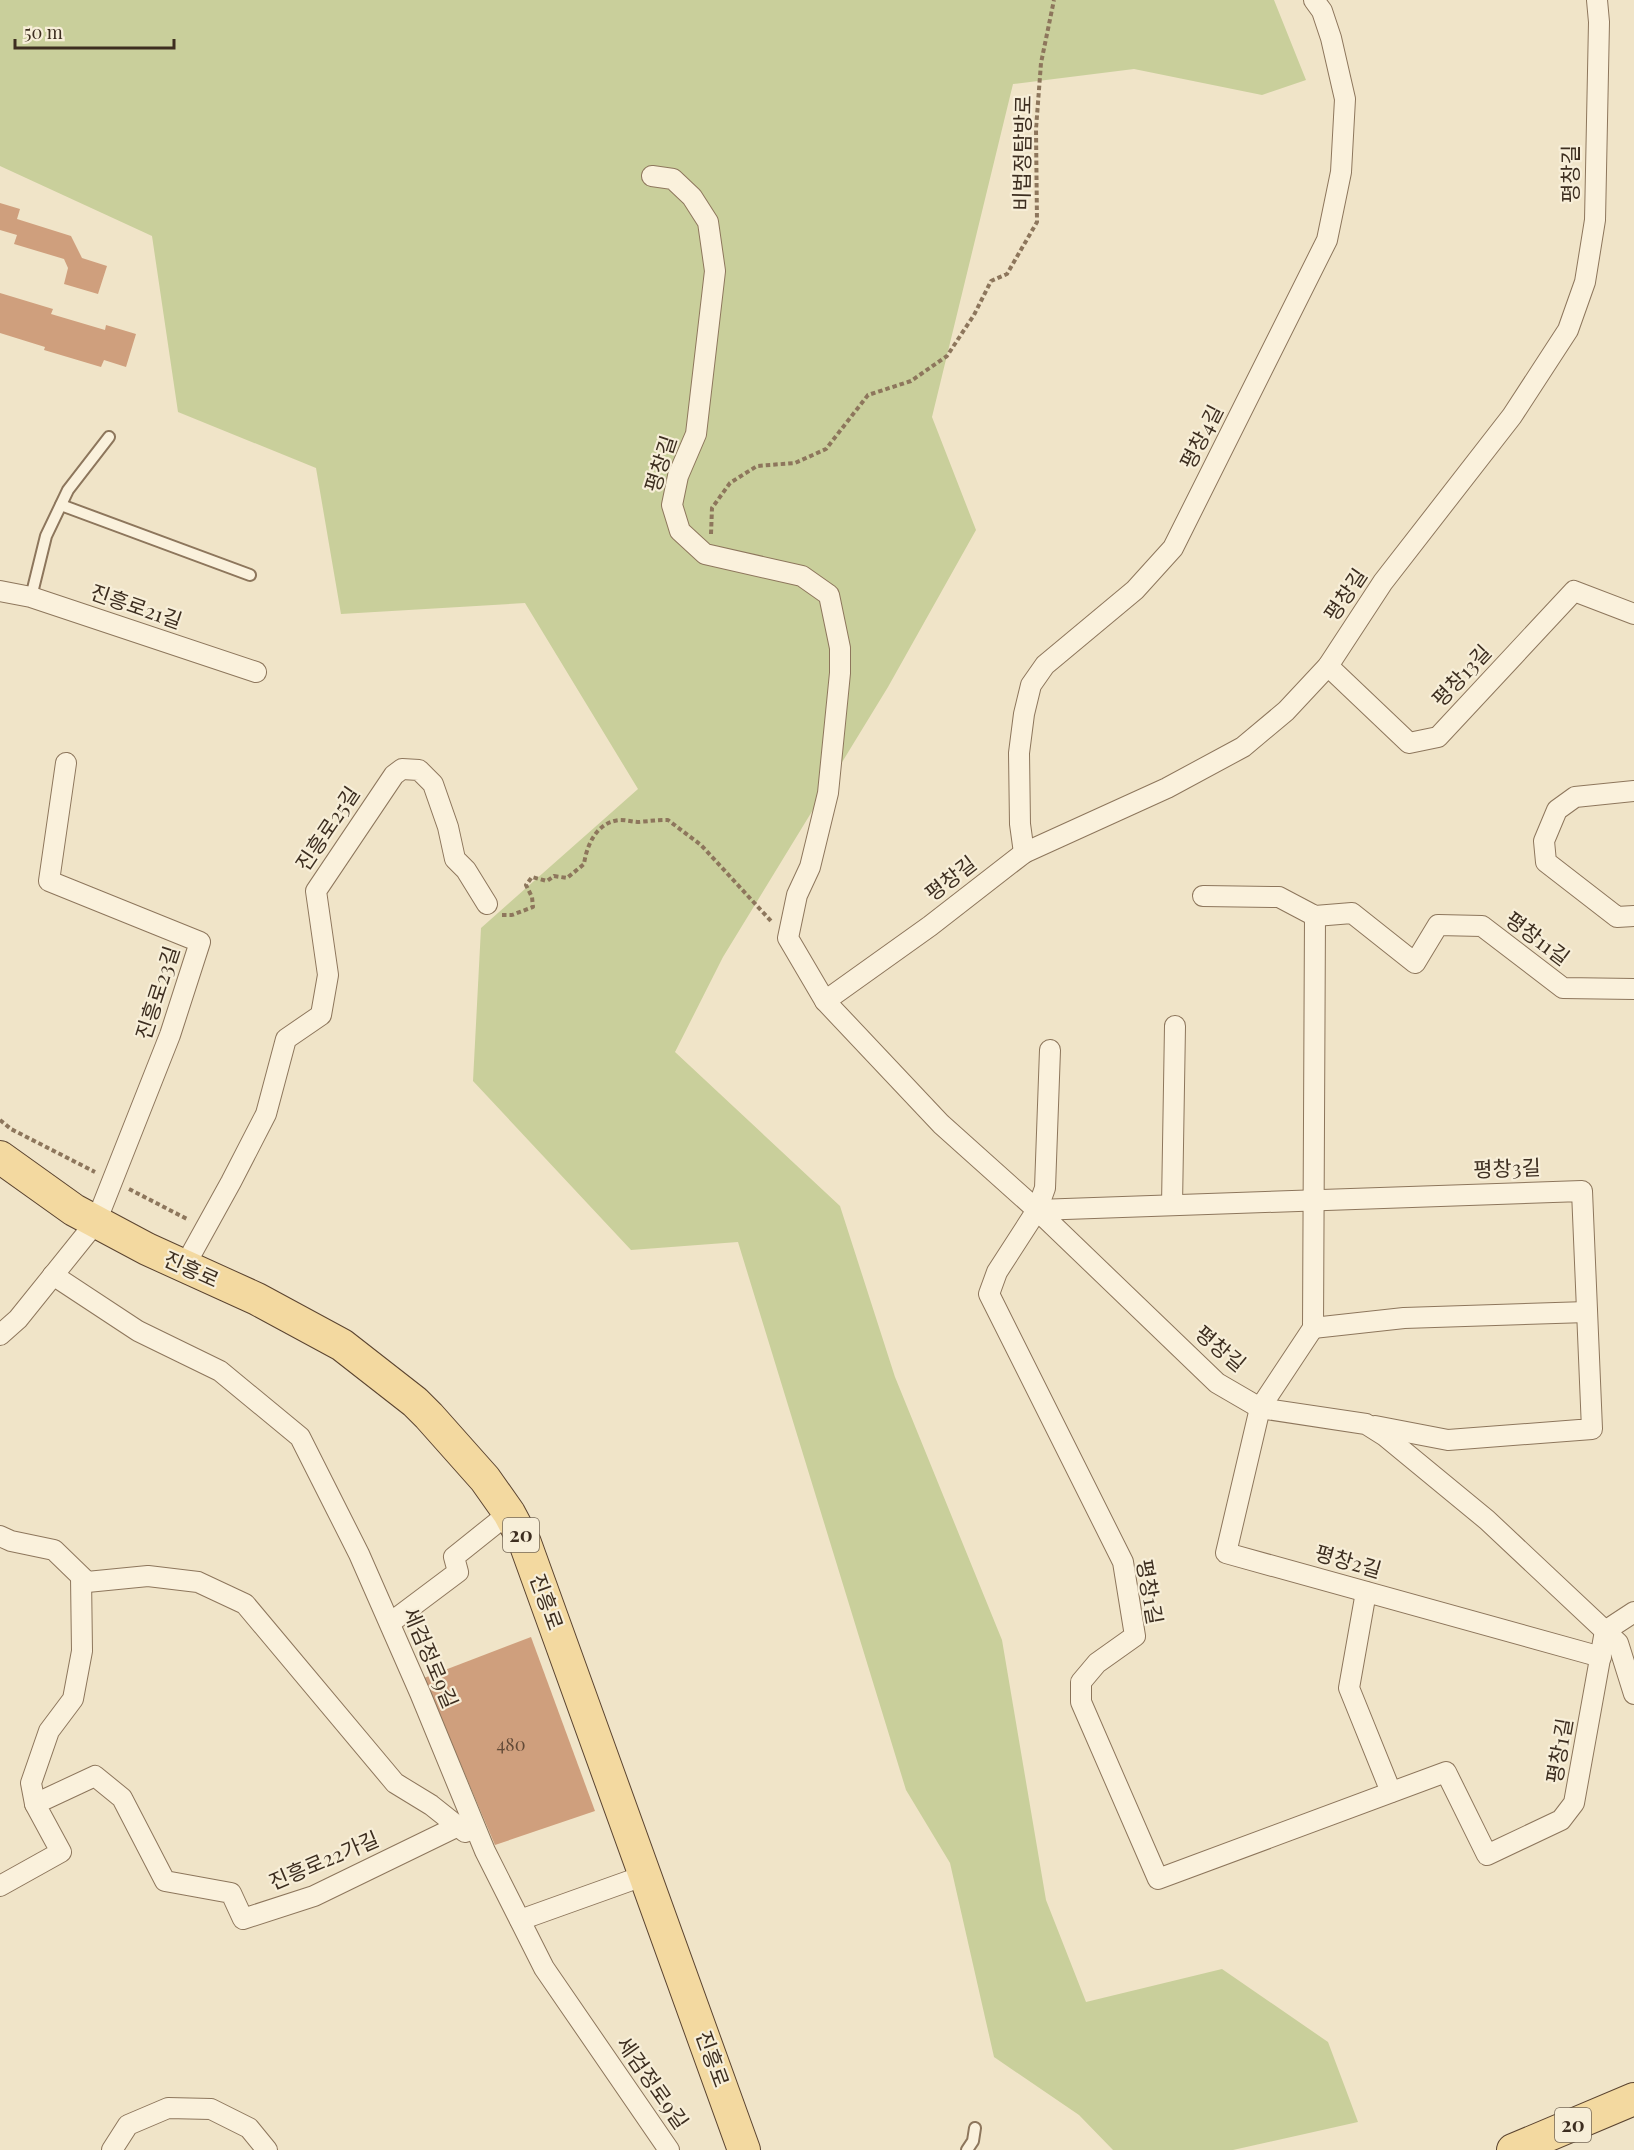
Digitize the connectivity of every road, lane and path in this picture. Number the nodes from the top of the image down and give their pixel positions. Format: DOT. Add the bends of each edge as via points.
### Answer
graph roads {
  1 [pos="1054,0"];
  2 [pos="1314,0"];
  3 [pos="1596,0"];
  4 [pos="652,176"];
  5 [pos="109,437"];
  6 [pos="61,505"];
  7 [pos="732,560"];
  8 [pos="250,575"];
  9 [pos="0,591"];
  10 [pos="32,597"];
  11 [pos="1634,614"];
  12 [pos="1328,666"];
  13 [pos="256,672"];
  14 [pos="66,763"];
  15 [pos="1634,790"];
  16 [pos="1024,853"];
  17 [pos="1203,896"];
  18 [pos="487,904"];
  19 [pos="1634,915"];
  20 [pos="1315,916"];
  21 [pos="788,938"];
  22 [pos="1634,989"];
  23 [pos="825,1002"];
  24 [pos="1175,1026"];
  25 [pos="1050,1050"];
  26 [pos="0,1157"];
  27 [pos="1313,1200"];
  28 [pos="1172,1205"];
  29 [pos="1037,1210"];
  30 [pos="96,1222"];
  31 [pos="184,1267"];
  32 [pos="53,1275"];
  33 [pos="1587,1312"];
  34 [pos="1313,1328"];
  35 [pos="0,1335"];
  36 [pos="1260,1407"];
  37 [pos="1366,1424"];
  38 [pos="509,1513"];
  39 [pos="0,1536"];
  40 [pos="81,1577"];
  41 [pos="1366,1592"];
  42 [pos="1634,1612"];
  43 [pos="390,1623"];
  44 [pos="1605,1631"];
  45 [pos="1601,1658"];
  46 [pos="1634,1694"];
  47 [pos="1391,1792"];
  48 [pos="35,1804"];
  49 [pos="456,1827"];
  50 [pos="482,1842"];
  51 [pos="643,1875"];
  52 [pos="0,1886"];
  53 [pos="520,1920"];
  54 [pos="1634,2099"];
  55 [pos="975,2128"];
  56 [pos="112,2150"];
  57 [pos="267,2150"];
  58 [pos="669,2150"];
  59 [pos="744,2150"];
  60 [pos="967,2150"];
  61 [pos="1513,2150"];
  1 -- 7 [label="path, 비법정탐방로" via="1041,63 1036,129 1037,222 1007,274 991,281 947,356 911,381 868,395 826,449 795,463 757,465 730,483 712,508 711,539"];
  2 -- 16 [label="street, 평창4길" via="1331,38 1345,99 1341,172 1327,240 1173,548 1135,590 1045,665 1031,685 1019,753"];
  3 -- 12 [label="street, 평창길 / 평창길" via="1599,22 1595,220 1585,282 1568,330 1512,416 1383,582"];
  4 -- 7 [label="street, 평창길 / 평창길" via="673,180 692,197 708,222 715,271 696,434 678,476 672,505 680,531 705,554"];
  5 -- 6 [label="lane"];
  6 -- 8 [label="lane"];
  6 -- 10 [label="lane" via="45,536"];
  7 -- 21 [label="street, 평창길 / 평창길" via="802,576 829,595 840,648 828,793"];
  9 -- 10 [label="street, 진흥로21길"];
  10 -- 13 [label="street, 진흥로21길"];
  11 -- 12 [label="street, 평창13길" via="1574,591 1438,737 1409,743"];
  12 -- 16 [label="street, 평창길 / 평창길" via="1286,711 1243,747 1167,788"];
  14 -- 30 [label="street, 진흥로23길" via="49,881 200,942 170,1035"];
  15 -- 19 [label="street" via="1575,797 1557,810 1544,841 1546,862 1617,917"];
  16 -- 23 [label="street, 평창길 / 평창길"];
  17 -- 20 [label="street" via="1279,897"];
  18 -- 21 [label="path" via="503,915 533,907 528,880 567,878 584,864 595,833 605,825 620,820 668,820 701,845"];
  18 -- 31 [label="street, 진흥로25길" via="455,859 433,784 419,770 402,769 394,775 316,891 328,975 321,1015 286,1039 266,1114"];
  20 -- 22 [label="street, 평창11길" via="1352,913 1415,963 1438,925 1482,926 1563,988"];
  20 -- 27 [label="street"];
  21 -- 23 [label="street, 평창길 / 평창길"];
  23 -- 29 [label="street, 평창길 / 평창길" via="940,1124"];
  24 -- 28 [label="street"];
  25 -- 29 [label="street" via="1045,1188"];
  26 -- 30 [label="main road, 진흥로 / 20"];
  27 -- 28 [label="street, 평창3길"];
  27 -- 33 [label="street, 평창3길" via="1582,1191"];
  27 -- 34 [label="street"];
  28 -- 29 [label="street, 평창3길"];
  29 -- 36 [label="street, 평창길 / 평창길" via="1217,1383"];
  29 -- 47 [label="street, 평창1길" via="997,1272 989,1294 1123,1562 1135,1636 1097,1663 1081,1682 1081,1702 1158,1879"];
  30 -- 31 [label="main road, 진흥로 / 20"];
  30 -- 32 [label="street"];
  31 -- 38 [label="main road, 진흥로 / 20" via="257,1299 342,1345 415,1401 485,1479"];
  32 -- 35 [label="street"];
  32 -- 43 [label="street, 세검정로9길" via="138,1331 220,1371 300,1437"];
  33 -- 34 [label="street" via="1404,1318"];
  33 -- 37 [label="street, 평창3길" via="1592,1429 1448,1440"];
  34 -- 36 [label="street"];
  36 -- 37 [label="street, 평창길 / 평창길"];
  36 -- 41 [label="street, 평창2길" via="1226,1553"];
  37 -- 44 [label="street, 평창길 / 평창길" via="1487,1520"];
  38 -- 43 [label="street" via="454,1557 458,1572"];
  38 -- 51 [label="main road, 진흥로 / 20" via="525,1543"];
  39 -- 40 [label="street" via="54,1550"];
  40 -- 48 [label="street" via="82,1651 73,1699 49,1731 31,1784"];
  40 -- 49 [label="street" via="87,1582 148,1576 198,1582 245,1604 395,1784 430,1805"];
  41 -- 45 [label="street, 평창2길"];
  41 -- 47 [label="street" via="1349,1688"];
  42 -- 44 [label="street"];
  43 -- 50 [label="street, 세검정로9길"];
  44 -- 45 [label="street, 평창1길"];
  44 -- 46 [label="street, 평창길 / 평창길" via="1618,1643"];
  45 -- 47 [label="street, 평창1길" via="1575,1803 1561,1820 1487,1855 1446,1772"];
  48 -- 49 [label="street, 진흥로22가길" via="95,1776 122,1798 165,1881 231,1893 243,1919 314,1896"];
  48 -- 52 [label="street" via="61,1852"];
  49 -- 50 [label="street"];
  50 -- 53 [label="street, 세검정로9길"];
  51 -- 53 [label="street"];
  51 -- 59 [label="main road, 진흥로 / 20"];
  53 -- 58 [label="street, 세검정로9길" via="544,1968"];
  54 -- 61 [label="main road, 20"];
  55 -- 60 [label="lane" via="974,2141"];
  56 -- 57 [label="street" via="128,2125 168,2108 211,2109 249,2128"];
}
